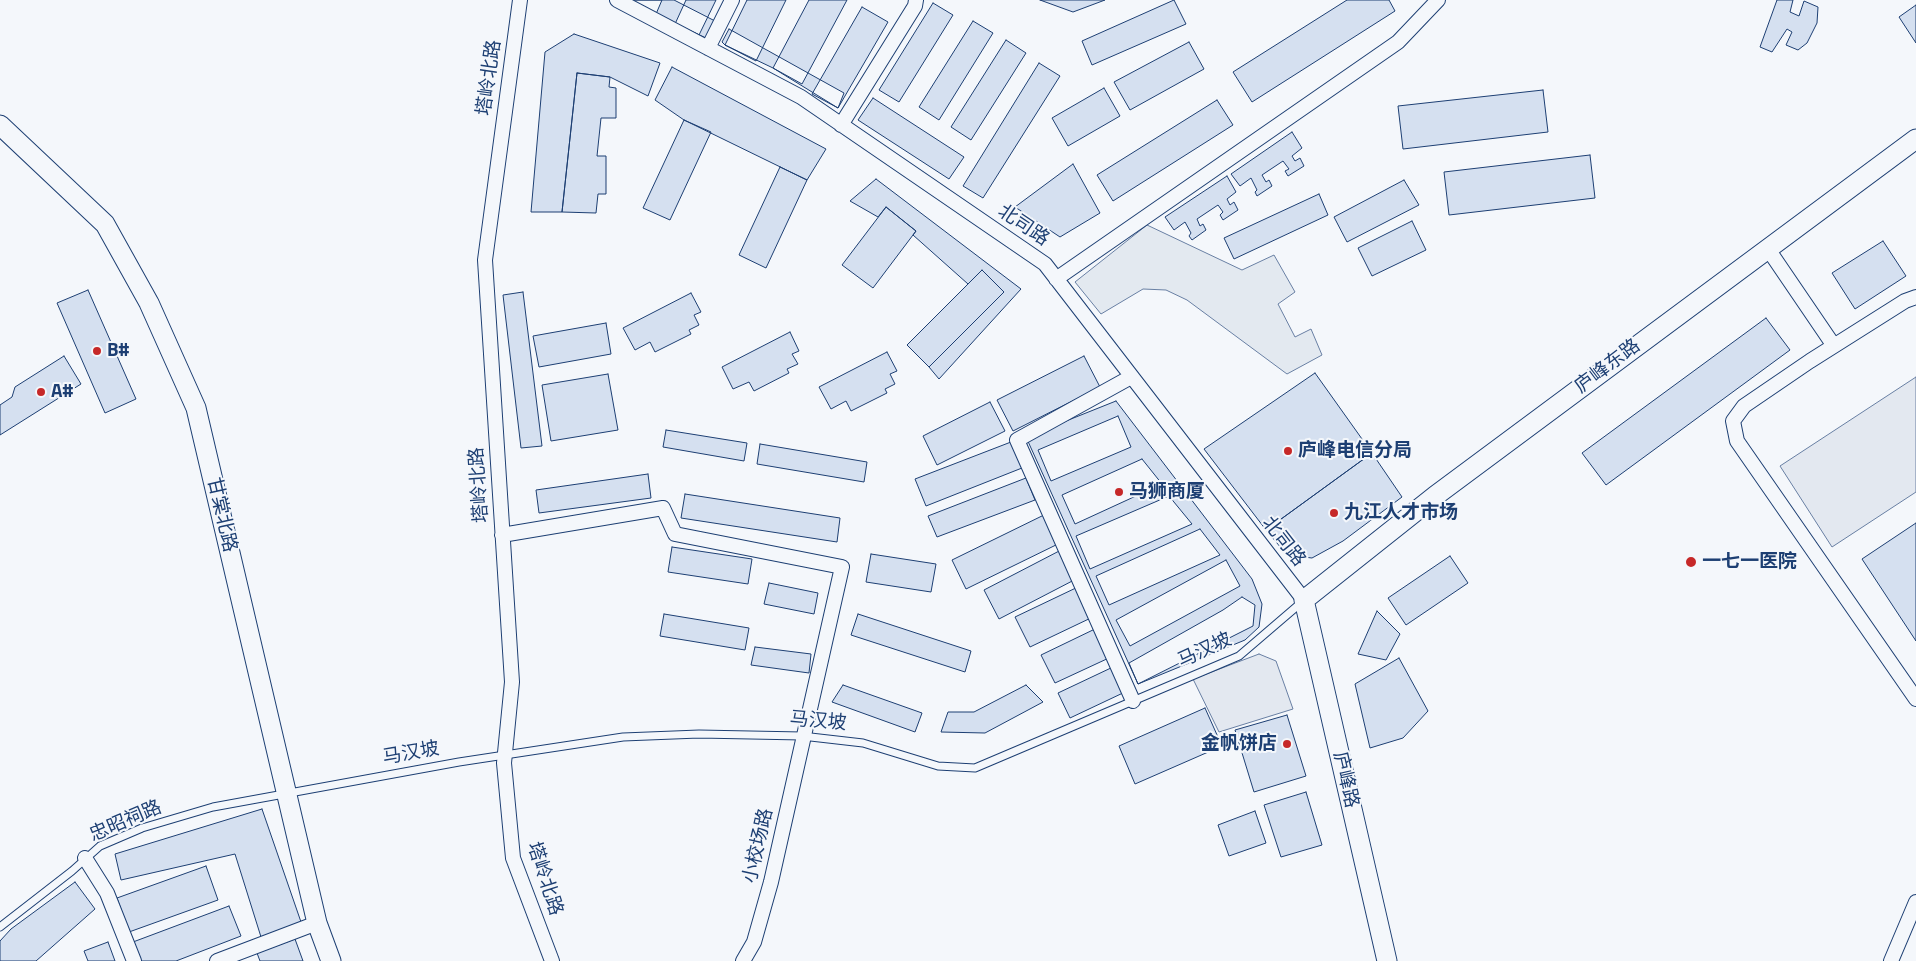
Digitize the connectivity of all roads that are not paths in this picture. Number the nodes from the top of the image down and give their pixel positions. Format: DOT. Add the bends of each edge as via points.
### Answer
graph roads {
  1 [pos="520,0"];
  2 [pos="617,0"];
  3 [pos="732,0"];
  4 [pos="916,0"];
  5 [pos="1438,0"];
  6 [pos="708,48"];
  7 [pos="841,124"];
  8 [pos="0,125"];
  9 [pos="1916,139"];
  10 [pos="1768,249"];
  11 [pos="1056,279"];
  12 [pos="1916,297"];
  13 [pos="1834,346"];
  14 [pos="1131,377"];
  15 [pos="502,535"];
  16 [pos="1304,600"];
  17 [pos="1916,699"];
  18 [pos="1133,701"];
  19 [pos="802,736"];
  20 [pos="505,755"];
  21 [pos="287,794"];
  22 [pos="85,858"];
  23 [pos="1916,902"];
  24 [pos="317,924"];
  25 [pos="0,927"];
  26 [pos="134,961"];
  27 [pos="217,961"];
  28 [pos="331,961"];
  29 [pos="552,961"];
  30 [pos="744,961"];
  31 [pos="1387,961"];
  32 [pos="1891,961"];
  1 -- 15 [label="street, 塔岭北路" via="485,260"];
  2 -- 6 [label="street, 北司路"];
  3 -- 6 [label="street"];
  4 -- 7 [label="street"];
  5 -- 11 [label="street" via="1398,42"];
  6 -- 7 [label="street, 北司路" via="801,97"];
  7 -- 11 [label="street, 北司路" via="1045,264"];
  8 -- 21 [label="main road, 甘棠北路" via="105,224 149,303 196,408"];
  9 -- 10 [label="main road, 庐峰东路"];
  10 -- 13 [label="street"];
  10 -- 16 [label="main road, 庐峰东路" via="1443,490"];
  11 -- 14 [label="street, 北司路"];
  12 -- 13 [label="street" via="1905,300"];
  13 -- 17 [label="street" via="1744,406 1733,421 1736,441"];
  14 -- 16 [label="street, 北司路"];
  14 -- 18 [label="street" via="1017,440"];
  15 -- 19 [label="street, 小校场路" via="663,508 675,534 842,567"];
  15 -- 20 [label="street, 塔岭北路" via="512,682"];
  16 -- 18 [label="lane, 马汉坡" via="1239,656"];
  16 -- 31 [label="main road, 庐峰路"];
  18 -- 19 [label="lane, 马汉坡" via="975,768 938,766 863,742"];
  19 -- 20 [label="lane, 马汉坡" via="699,734 623,737"];
  19 -- 30 [label="street, 小校场路" via="771,882 754,942"];
  20 -- 21 [label="lane, 马汉坡"];
  20 -- 29 [label="street, 塔岭北路" via="514,858"];
  21 -- 22 [label="lane, 忠昭祠路" via="213,807 142,828 100,846"];
  21 -- 24 [label="main road, 甘棠北路"];
  22 -- 25 [label="lane, 忠昭祠路"];
  22 -- 26 [label="street" via="107,893"];
  23 -- 32 [label="street"];
  24 -- 27 [label="street"];
  24 -- 28 [label="main road, 甘棠北路"];
}
